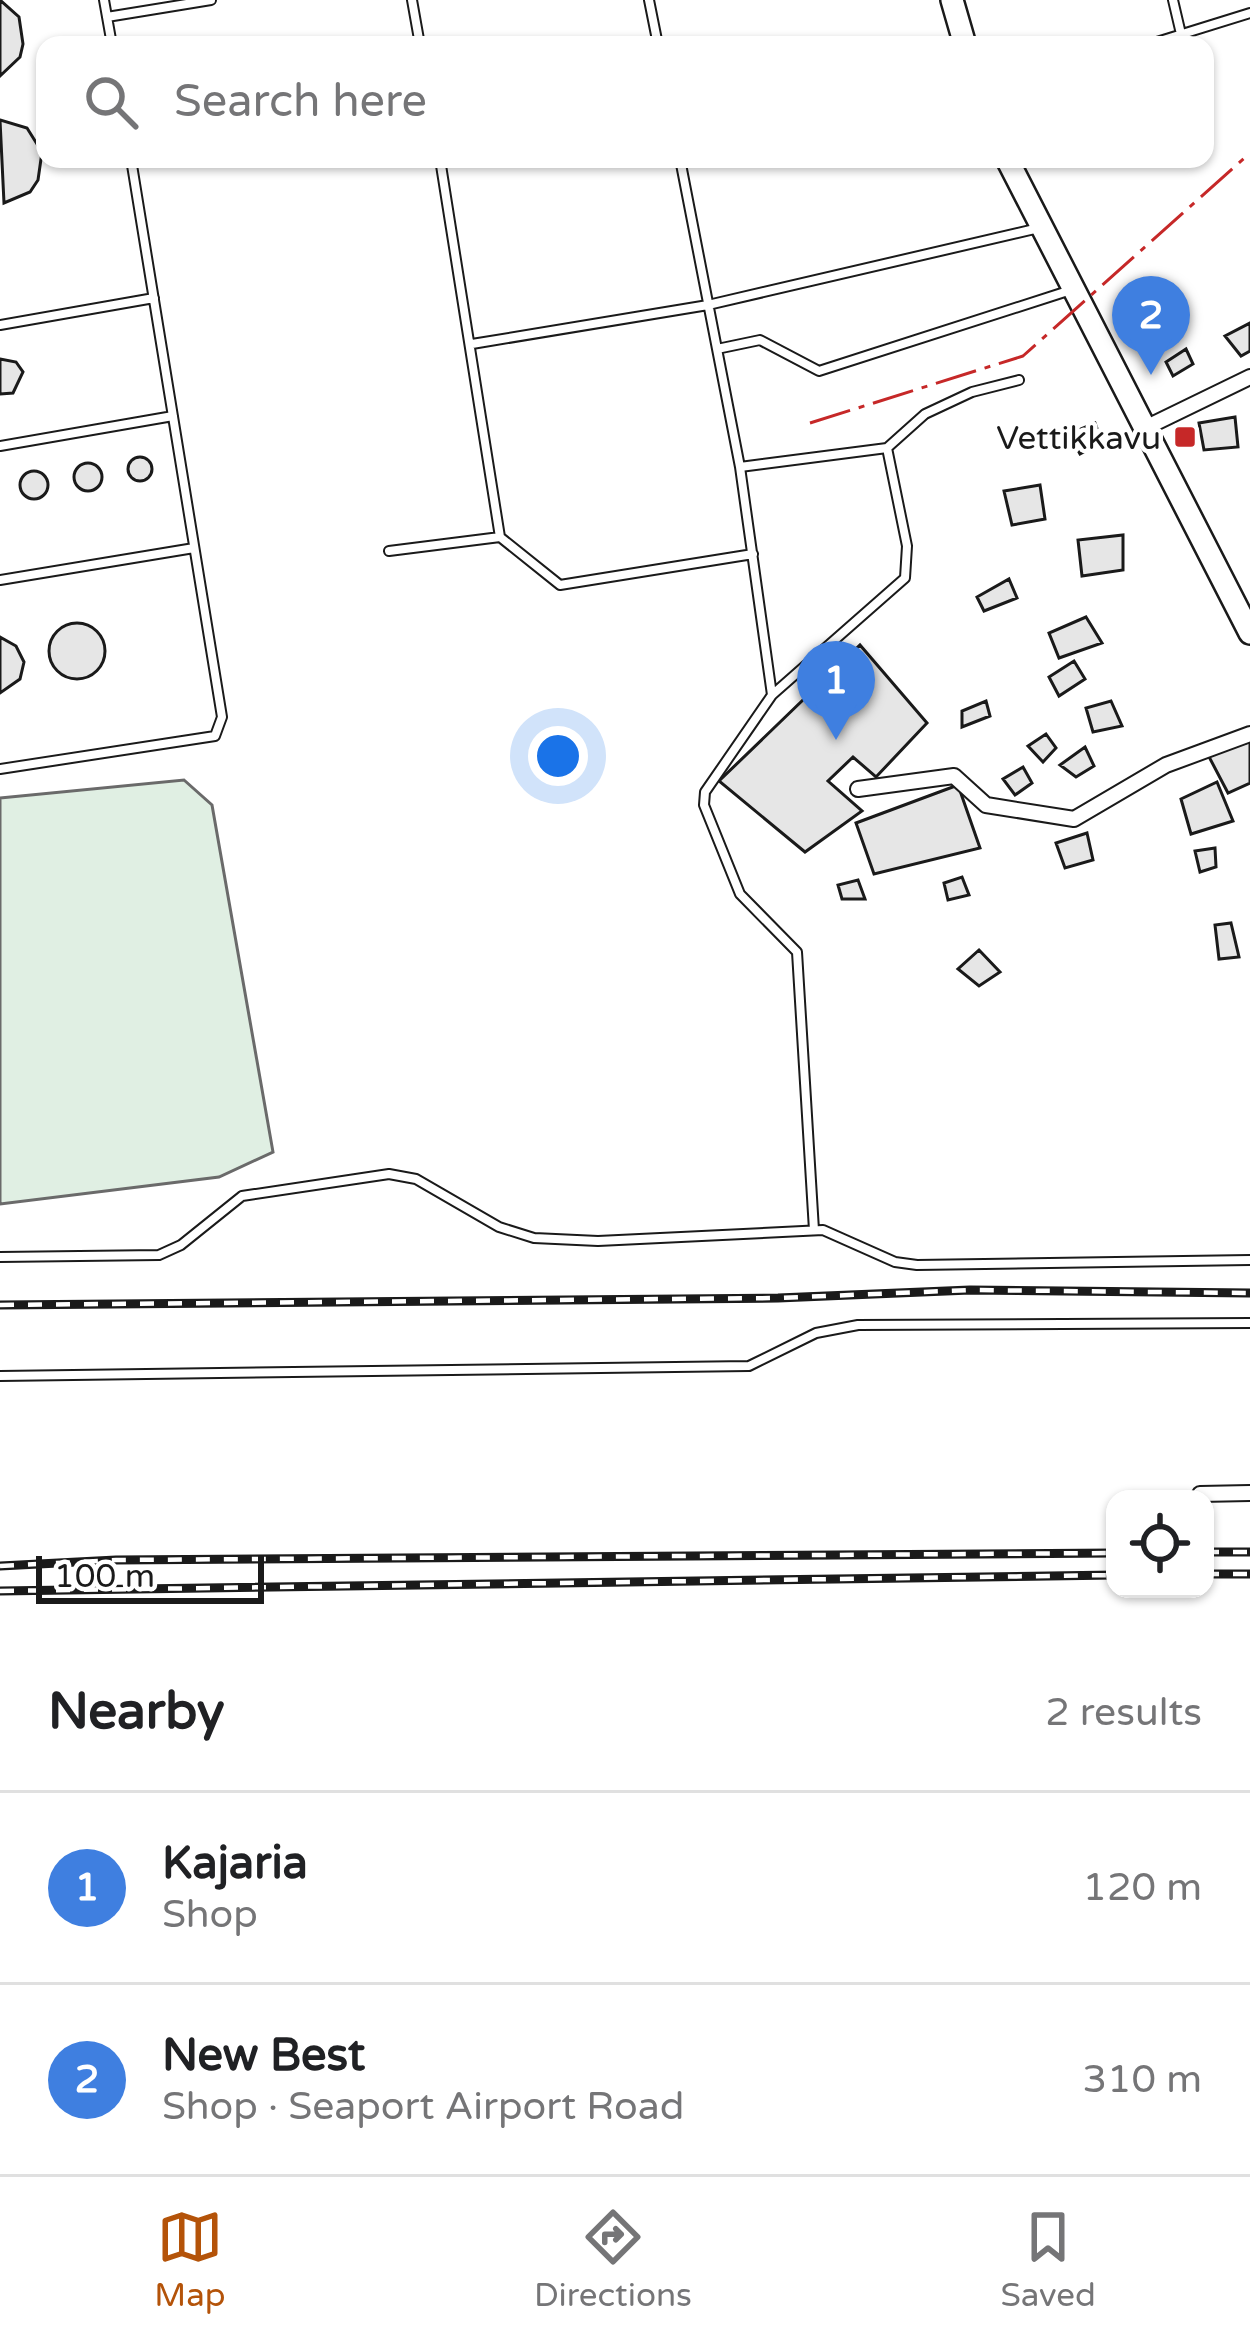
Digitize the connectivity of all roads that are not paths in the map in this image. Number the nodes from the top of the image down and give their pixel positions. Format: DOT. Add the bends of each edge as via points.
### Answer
graph roads {
  1 [pos="104,0"];
  2 [pos="211,0"];
  3 [pos="412,0"];
  4 [pos="649,0"];
  5 [pos="952,0"];
  6 [pos="1173,0"];
  7 [pos="1250,13"];
  8 [pos="107,17"];
  9 [pos="1181,34"];
  10 [pos="110,36"];
  11 [pos="418,36"];
  12 [pos="656,36"];
  13 [pos="962,36"];
  14 [pos="1175,36"];
  15 [pos="132,168"];
  16 [pos="442,168"];
  17 [pos="682,168"];
  18 [pos="1011,168"];
  19 [pos="1041,228"];
  20 [pos="1071,290"];
  21 [pos="154,298"];
  22 [pos="708,305"];
  23 [pos="0,325"];
  24 [pos="472,344"];
  25 [pos="717,350"];
  26 [pos="1250,376"];
  27 [pos="1019,380"];
  28 [pos="173,416"];
  29 [pos="1143,429"];
  30 [pos="0,446"];
  31 [pos="887,448"];
  32 [pos="740,467"];
  33 [pos="500,537"];
  34 [pos="194,548"];
  35 [pos="389,551"];
  36 [pos="753,554"];
  37 [pos="0,580"];
  38 [pos="1250,634"];
  39 [pos="772,695"];
  40 [pos="1250,734"];
  41 [pos="0,769"];
  42 [pos="858,789"];
  43 [pos="814,1230"];
  44 [pos="0,1257"];
  45 [pos="1250,1260"];
  46 [pos="1250,1323"];
  47 [pos="0,1376"];
  48 [pos="1250,1493"];
  49 [pos="1214,1494"];
  1 -- 8 [label="lane"];
  2 -- 8 [label="lane"];
  3 -- 11 [label="lane"];
  4 -- 12 [label="lane"];
  5 -- 13 [label="main road"];
  6 -- 9 [label="lane"];
  7 -- 9 [label="lane"];
  8 -- 10 [label="lane"];
  9 -- 14 [label="lane"];
  15 -- 21 [label="lane"];
  16 -- 24 [label="lane"];
  17 -- 22 [label="lane"];
  18 -- 19 [label="main road"];
  19 -- 20 [label="main road"];
  19 -- 22 [label="lane"];
  20 -- 25 [label="lane" via="819,371 760,340"];
  20 -- 29 [label="main road"];
  21 -- 23 [label="lane"];
  21 -- 28 [label="lane"];
  22 -- 24 [label="lane"];
  22 -- 25 [label="lane"];
  24 -- 33 [label="lane"];
  25 -- 32 [label="lane"];
  26 -- 29 [label="street"];
  27 -- 31 [label="lane" via="925,414"];
  28 -- 30 [label="lane"];
  28 -- 34 [label="lane"];
  29 -- 38 [label="main road"];
  31 -- 32 [label="lane"];
  31 -- 39 [label="lane" via="907,546 905,578"];
  32 -- 36 [label="lane"];
  33 -- 35 [label="lane"];
  33 -- 36 [label="lane" via="560,585"];
  34 -- 37 [label="lane"];
  34 -- 41 [label="lane" via="222,717 215,736"];
  36 -- 39 [label="lane"];
  39 -- 43 [label="lane" via="704,806 740,894 797,952"];
  40 -- 42 [label="street" via="1166,765 1074,819 986,805 954,776"];
  43 -- 44 [label="lane" via="550,1241 500,1227 431,1186 388,1174 242,1196 159,1255"];
  43 -- 45 [label="lane" via="917,1265"];
  46 -- 47 [label="lane" via="858,1325 816,1333 749,1366"];
  48 -- 49 [label="street"];
}
